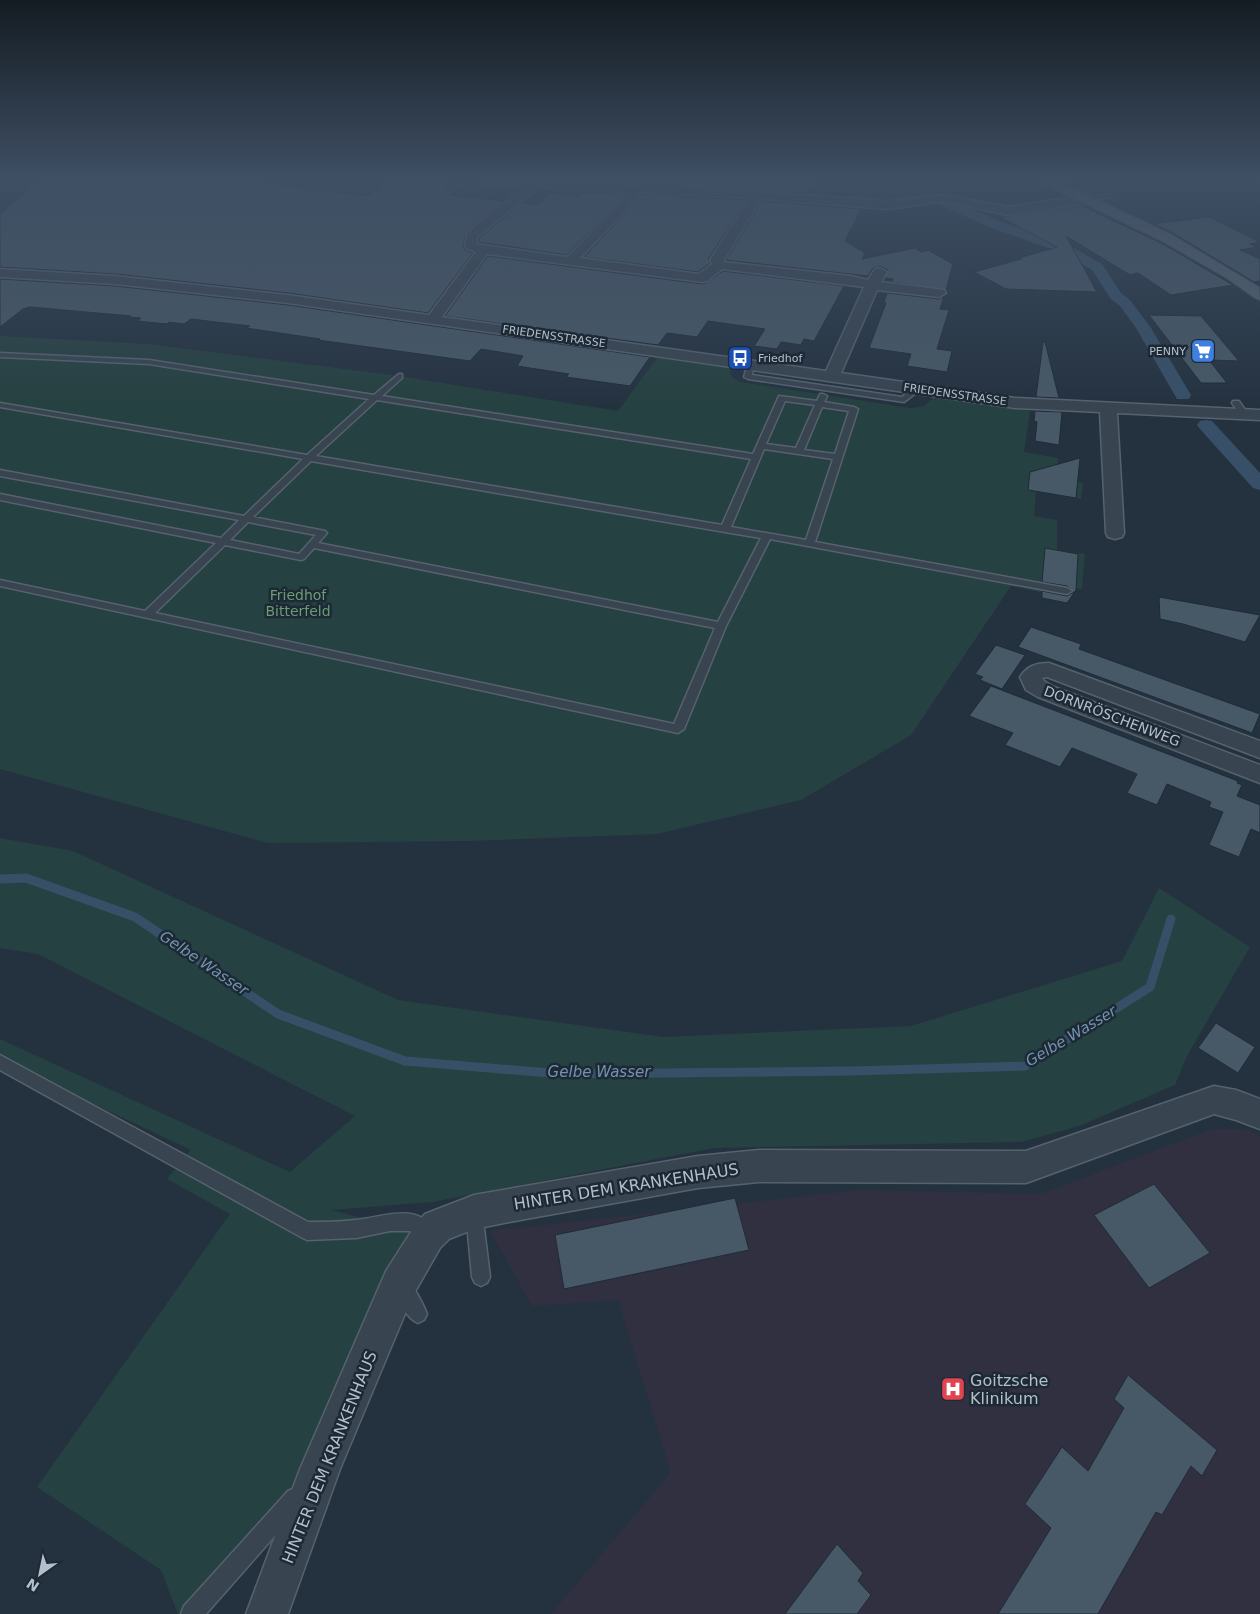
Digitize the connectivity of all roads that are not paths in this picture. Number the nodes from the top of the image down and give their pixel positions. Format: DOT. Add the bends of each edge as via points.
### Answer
graph roads {
  1 [pos="479,256"];
  2 [pos="529,256"];
  3 [pos="575,256"];
  4 [pos="719,256"];
  5 [pos="1200,256"];
  6 [pos="569,262"];
  7 [pos="719,264"];
  8 [pos="881,270"];
  9 [pos="0,273"];
  10 [pos="872,285"];
  11 [pos="939,293"];
  12 [pos="1260,295"];
  13 [pos="433,319"];
  14 [pos="0,355"];
  15 [pos="744,363"];
  16 [pos="398,376"];
  17 [pos="831,378"];
  18 [pos="789,383"];
  19 [pos="917,388"];
  20 [pos="861,393"];
  21 [pos="374,398"];
  22 [pos="782,398"];
  23 [pos="0,404"];
  24 [pos="820,404"];
  25 [pos="1108,408"];
  26 [pos="854,409"];
  27 [pos="1247,411"];
  28 [pos="1220,413"];
  29 [pos="761,446"];
  30 [pos="799,451"];
  31 [pos="756,457"];
  32 [pos="838,457"];
  33 [pos="309,458"];
  34 [pos="0,472"];
  35 [pos="0,497"];
  36 [pos="245,520"];
  37 [pos="725,528"];
  38 [pos="1115,533"];
  39 [pos="767,536"];
  40 [pos="224,541"];
  41 [pos="810,544"];
  42 [pos="312,545"];
  43 [pos="0,583"];
  44 [pos="1067,591"];
  45 [pos="146,616"];
  46 [pos="721,626"];
  47 [pos="1260,750"];
  48 [pos="1260,774"];
  49 [pos="0,1062"];
  50 [pos="1260,1114"];
  51 [pos="474,1212"];
  52 [pos="428,1236"];
  53 [pos="481,1277"];
  54 [pos="399,1284"];
  55 [pos="418,1314"];
  56 [pos="320,1469"];
  57 [pos="192,1614"];
  58 [pos="267,1614"];
  1 -- 13 [label="street"];
  2 -- 6 [label="street"];
  3 -- 6 [label="street"];
  4 -- 7 [label="street"];
  5 -- 12 [label="main road"];
  6 -- 7 [label="street" via="702,278"];
  7 -- 10 [label="street"];
  8 -- 10 [label="street"];
  9 -- 13 [label="street, FRIEDENSSTRASSE" via="182,286"];
  10 -- 11 [label="street"];
  10 -- 17 [label="street"];
  13 -- 15 [label="street, FRIEDENSSTRASSE"];
  14 -- 21 [label="lane" via="149,362"];
  15 -- 17 [label="street, FRIEDENSSTRASSE"];
  15 -- 18 [label="lane" via="750,370 748,376"];
  16 -- 21 [label="lane"];
  17 -- 18 [label="lane"];
  17 -- 19 [label="street, FRIEDENSSTRASSE"];
  17 -- 20 [label="lane"];
  17 -- 24 [label="lane"];
  17 -- 28 [label="street, FRIEDENSSTRASSE" via="1199,403"];
  18 -- 22 [label="lane"];
  19 -- 20 [label="lane" via="904,400"];
  19 -- 25 [label="street, FRIEDENSSTRASSE" via="1015,403"];
  20 -- 26 [label="lane"];
  21 -- 31 [label="lane"];
  21 -- 33 [label="lane"];
  22 -- 24 [label="lane"];
  22 -- 29 [label="lane"];
  23 -- 33 [label="lane"];
  24 -- 26 [label="lane"];
  24 -- 30 [label="lane"];
  25 -- 28 [label="street, FRIEDENSSTRASSE"];
  25 -- 38 [label="street"];
  26 -- 32 [label="lane"];
  27 -- 28 [label="street, FRIEDENSSTRASSE"];
  29 -- 30 [label="lane"];
  29 -- 31 [label="lane"];
  30 -- 32 [label="lane"];
  31 -- 37 [label="lane"];
  32 -- 41 [label="lane"];
  33 -- 36 [label="lane"];
  33 -- 37 [label="lane"];
  34 -- 36 [label="lane"];
  35 -- 40 [label="lane"];
  36 -- 40 [label="lane"];
  36 -- 42 [label="lane" via="322,533"];
  37 -- 39 [label="lane"];
  39 -- 41 [label="lane"];
  39 -- 46 [label="lane"];
  40 -- 42 [label="lane" via="301,556"];
  40 -- 45 [label="lane"];
  41 -- 44 [label="lane"];
  42 -- 46 [label="lane"];
  43 -- 45 [label="lane"];
  45 -- 46 [label="lane" via="678,729"];
  47 -- 48 [label="street, DORNRÖSCHENWEG" via="1049,670 1034,672 1031,677 1034,685 1046,692"];
  49 -- 52 [label="lane" via="307,1231 413,1222"];
  50 -- 51 [label="street, HINTER DEM KRANKENHAUS" via="1214,1100 1026,1167 759,1166 698,1172"];
  51 -- 52 [label="street, HINTER DEM KRANKENHAUS" via="437,1226"];
  51 -- 53 [label="lane"];
  52 -- 54 [label="street, HINTER DEM KRANKENHAUS"];
  54 -- 55 [label="lane"];
  54 -- 56 [label="street, HINTER DEM KRANKENHAUS"];
  56 -- 57 [label="lane"];
  56 -- 58 [label="street, HINTER DEM KRANKENHAUS"];
}
